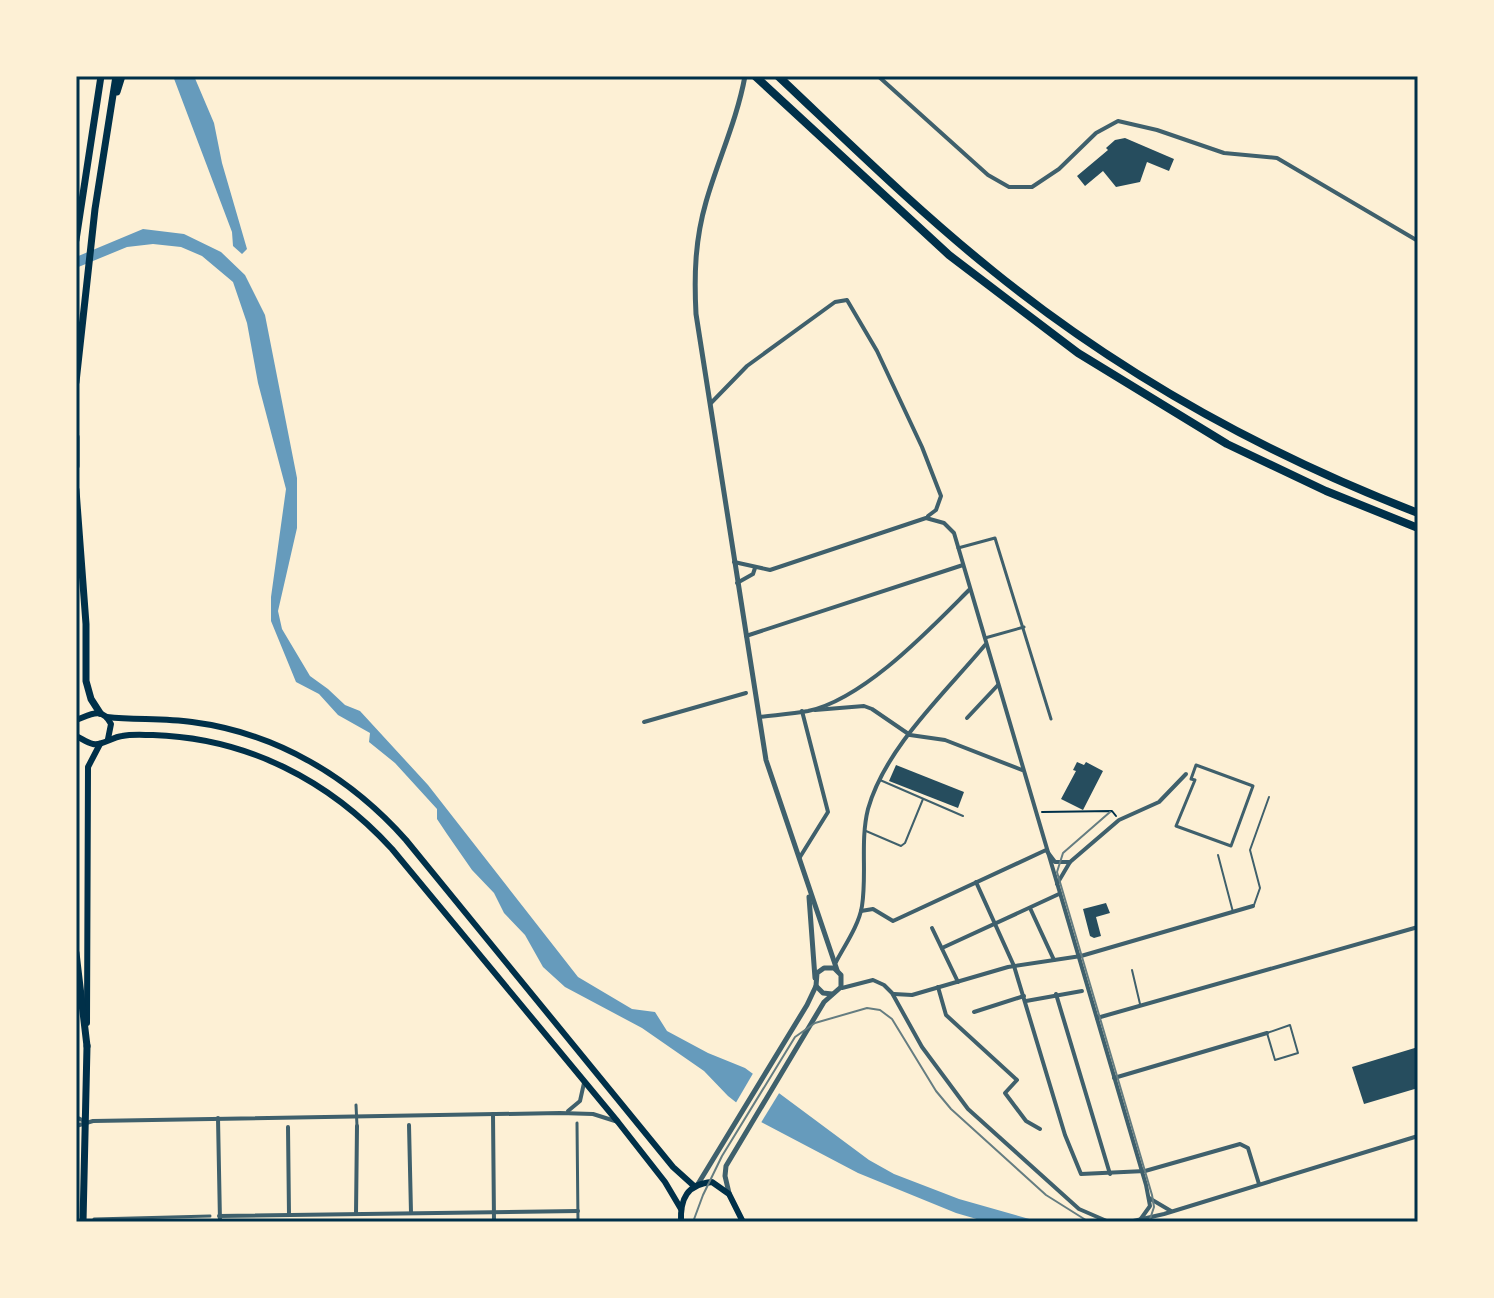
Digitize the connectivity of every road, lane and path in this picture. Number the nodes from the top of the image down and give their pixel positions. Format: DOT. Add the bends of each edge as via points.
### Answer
graph roads {
  1 [pos="101,76"];
  2 [pos="116,76"];
  3 [pos="122,76"];
  4 [pos="745,76"];
  5 [pos="755,76"];
  6 [pos="778,76"];
  7 [pos="878,76"];
  8 [pos="108,121"];
  9 [pos="76,240"];
  10 [pos="1418,241"];
  11 [pos="76,382"];
  12 [pos="709,404"];
  13 [pos="76,437"];
  14 [pos="76,466"];
  15 [pos="76,490"];
  16 [pos="1418,513"];
  17 [pos="926,518"];
  18 [pos="1418,528"];
  19 [pos="958,548"];
  20 [pos="734,562"];
  21 [pos="963,565"];
  22 [pos="755,568"];
  23 [pos="737,583"];
  24 [pos="969,590"];
  25 [pos="1024,627"];
  26 [pos="746,636"];
  27 [pos="985,641"];
  28 [pos="998,685"];
  29 [pos="746,693"];
  30 [pos="806,711"];
  31 [pos="104,715"];
  32 [pos="759,717"];
  33 [pos="967,718"];
  34 [pos="1051,719"];
  35 [pos="76,720"];
  36 [pos="644,722"];
  37 [pos="910,735"];
  38 [pos="76,736"];
  39 [pos="108,739"];
  40 [pos="100,744"];
  41 [pos="1022,770"];
  42 [pos="1186,774"];
  43 [pos="879,780"];
  44 [pos="1240,782"];
  45 [pos="1269,797"];
  46 [pos="923,799"];
  47 [pos="1042,812"];
  48 [pos="963,816"];
  49 [pos="1119,820"];
  50 [pos="865,831"];
  51 [pos="1046,850"];
  52 [pos="1218,855"];
  53 [pos="798,860"];
  54 [pos="1070,862"];
  55 [pos="976,882"];
  56 [pos="1056,886"];
  57 [pos="809,892"];
  58 [pos="1059,894"];
  59 [pos="1253,906"];
  60 [pos="1030,908"];
  61 [pos="861,911"];
  62 [pos="1234,913"];
  63 [pos="995,924"];
  64 [pos="1418,927"];
  65 [pos="932,928"];
  66 [pos="942,948"];
  67 [pos="76,953"];
  68 [pos="1078,956"];
  69 [pos="1054,960"];
  70 [pos="836,962"];
  71 [pos="1014,966"];
  72 [pos="837,970"];
  73 [pos="1132,970"];
  74 [pos="815,982"];
  75 [pos="958,982"];
  76 [pos="938,987"];
  77 [pos="839,989"];
  78 [pos="1082,991"];
  79 [pos="892,993"];
  80 [pos="833,994"];
  81 [pos="1056,994"];
  82 [pos="1025,998"];
  83 [pos="1141,1005"];
  84 [pos="974,1012"];
  85 [pos="1096,1018"];
  86 [pos="1267,1033"];
  87 [pos="87,1046"];
  88 [pos="1114,1078"];
  89 [pos="584,1081"];
  90 [pos="356,1105"];
  91 [pos="562,1113"];
  92 [pos="493,1114"];
  93 [pos="357,1116"];
  94 [pos="218,1118"];
  95 [pos="80,1119"];
  96 [pos="618,1122"];
  97 [pos="577,1123"];
  98 [pos="409,1125"];
  99 [pos="76,1126"];
  100 [pos="357,1126"];
  101 [pos="288,1127"];
  102 [pos="1040,1129"];
  103 [pos="1418,1136"];
  104 [pos="1141,1171"];
  105 [pos="1110,1174"];
  106 [pos="1259,1184"];
  107 [pos="696,1185"];
  108 [pos="729,1194"];
  109 [pos="1149,1198"];
  110 [pos="681,1209"];
  111 [pos="578,1211"];
  112 [pos="1171,1211"];
  113 [pos="494,1212"];
  114 [pos="411,1213"];
  115 [pos="356,1214"];
  116 [pos="289,1215"];
  117 [pos="210,1216"];
  118 [pos="94,1219"];
  119 [pos="220,1219"];
  120 [pos="1139,1220"];
  121 [pos="83,1222"];
  122 [pos="289,1222"];
  123 [pos="357,1222"];
  124 [pos="411,1222"];
  125 [pos="494,1222"];
  126 [pos="578,1222"];
  127 [pos="681,1222"];
  128 [pos="743,1222"];
  129 [pos="1109,1222"];
  130 [pos="1129,1222"];
  1 -- 9 [label="main road"];
  2 -- 8 [label="main road"];
  3 -- 8 [label="main road"];
  4 -- 12 [label="street" via="695,258 696,314"];
  5 -- 18 [label="highway" via="949,255 1078,353 1227,444"];
  6 -- 16 [label="highway" via="960,244 1102,351 1234,430"];
  7 -- 10 [label="street" via="988,175 1009,187 1040,183 1096,133 1118,121 1224,153 1277,158"];
  8 -- 11 [label="main road"];
  12 -- 17 [label="street" via="747,366 835,302 847,300 877,351 941,496"];
  12 -- 20 [label="street"];
  13 -- 14 [label="main road"];
  15 -- 31 [label="main road" via="86,681 91,699"];
  17 -- 19 [label="street" via="944,523"];
  17 -- 22 [label="street" via="770,570"];
  19 -- 21 [label="street"];
  19 -- 25 [label="street" via="995,538"];
  20 -- 22 [label="street"];
  20 -- 23 [label="street"];
  21 -- 24 [label="street"];
  21 -- 26 [label="street"];
  22 -- 23 [label="street"];
  23 -- 26 [label="street"];
  24 -- 27 [label="street"];
  24 -- 30 [label="street" via="859,689"];
  25 -- 27 [label="street"];
  25 -- 34 [label="street"];
  26 -- 32 [label="street"];
  27 -- 28 [label="street"];
  27 -- 37 [label="street"];
  28 -- 33 [label="street"];
  28 -- 41 [label="street"];
  29 -- 36 [label="street"];
  30 -- 32 [label="street"];
  30 -- 37 [label="street" via="864,706"];
  30 -- 53 [label="street" via="828,812"];
  31 -- 35 [label="main road" via="92,712"];
  31 -- 39 [label="main road" via="112,727"];
  31 -- 107 [label="main road" via="191,721 246,734 302,757 349,786 406,840 673,1167"];
  32 -- 53 [label="street" via="771,780"];
  37 -- 41 [label="street" via="945,740"];
  37 -- 43 [label="street"];
  38 -- 40 [label="main road"];
  39 -- 40 [label="main road"];
  39 -- 89 [label="main road" via="179,737 241,749 334,795 392,849"];
  40 -- 87 [label="main road" via="87,776"];
  41 -- 51 [label="street"];
  42 -- 49 [label="street" via="1159,802"];
  43 -- 46 [label="lane"];
  43 -- 50 [label="street"];
  44 -- 44 [label="street" via="1253,786 1231,846 1176,826 1196,765"];
  45 -- 59 [label="lane" via="1250,850 1260,888"];
  46 -- 48 [label="lane"];
  46 -- 50 [label="lane" via="901,846"];
  47 -- 49 [label="path" via="1112,811"];
  49 -- 54 [label="street"];
  50 -- 61 [label="street"];
  51 -- 54 [label="street" via="1055,862"];
  51 -- 55 [label="street"];
  51 -- 56 [label="street"];
  52 -- 62 [label="lane"];
  53 -- 57 [label="street"];
  54 -- 56 [label="street"];
  55 -- 61 [label="street" via="893,921 873,909"];
  55 -- 63 [label="street"];
  56 -- 58 [label="street"];
  57 -- 70 [label="street"];
  57 -- 74 [label="street"];
  58 -- 60 [label="street"];
  58 -- 68 [label="street"];
  59 -- 62 [label="street"];
  60 -- 63 [label="street"];
  60 -- 69 [label="street"];
  61 -- 70 [label="street"];
  62 -- 68 [label="street"];
  63 -- 66 [label="street"];
  63 -- 71 [label="street"];
  64 -- 83 [label="street"];
  65 -- 66 [label="street"];
  66 -- 75 [label="street"];
  67 -- 87 [label="main road"];
  68 -- 69 [label="street"];
  68 -- 85 [label="street"];
  69 -- 71 [label="street"];
  70 -- 72 [label="street"];
  71 -- 75 [label="street"];
  71 -- 82 [label="street"];
  72 -- 74 [label="street" via="824,968"];
  72 -- 77 [label="street" via="842,978"];
  73 -- 83 [label="lane"];
  74 -- 80 [label="street" via="823,993"];
  74 -- 107 [label="street"];
  75 -- 76 [label="street"];
  76 -- 79 [label="street" via="906,996"];
  76 -- 102 [label="street" via="946,1015 1017,1080 1005,1093 1026,1121"];
  77 -- 79 [label="street" via="873,980"];
  77 -- 80 [label="street"];
  78 -- 81 [label="street"];
  79 -- 129 [label="street" via="913,1033 968,1109 1079,1209"];
  80 -- 108 [label="street" via="739,1144 725,1171"];
  81 -- 82 [label="street"];
  81 -- 105 [label="street"];
  82 -- 84 [label="street"];
  82 -- 105 [label="street" via="1078,1171"];
  83 -- 85 [label="street"];
  85 -- 88 [label="street"];
  86 -- 86 [label="lane" via="1275,1060 1298,1053 1290,1025"];
  86 -- 88 [label="street"];
  87 -- 95 [label="main road"];
  88 -- 104 [label="street"];
  89 -- 91 [label="street" via="578,1104"];
  89 -- 96 [label="main road"];
  90 -- 93 [label="street"];
  91 -- 92 [label="street"];
  91 -- 96 [label="street"];
  92 -- 93 [label="street"];
  92 -- 113 [label="street"];
  93 -- 94 [label="street"];
  93 -- 100 [label="street"];
  94 -- 95 [label="street"];
  94 -- 119 [label="street"];
  95 -- 99 [label="street"];
  95 -- 121 [label="main road"];
  96 -- 110 [label="main road"];
  97 -- 111 [label="street"];
  98 -- 114 [label="street"];
  100 -- 115 [label="street"];
  101 -- 116 [label="street"];
  103 -- 106 [label="street"];
  104 -- 105 [label="street"];
  104 -- 106 [label="street" via="1240,1144 1248,1148"];
  104 -- 109 [label="street"];
  106 -- 112 [label="street"];
  107 -- 108 [label="main road" via="712,1182"];
  107 -- 110 [label="main road"];
  108 -- 128 [label="main road"];
  109 -- 112 [label="street"];
  109 -- 120 [label="street" via="1148,1211"];
  110 -- 127 [label="main road"];
  111 -- 113 [label="street"];
  111 -- 126 [label="street"];
  112 -- 120 [label="street"];
  113 -- 114 [label="street"];
  113 -- 125 [label="street"];
  114 -- 115 [label="street"];
  114 -- 124 [label="street"];
  115 -- 116 [label="street"];
  115 -- 123 [label="street"];
  116 -- 119 [label="street"];
  116 -- 122 [label="street"];
  117 -- 118 [label="street"];
  120 -- 130 [label="street"];
}
